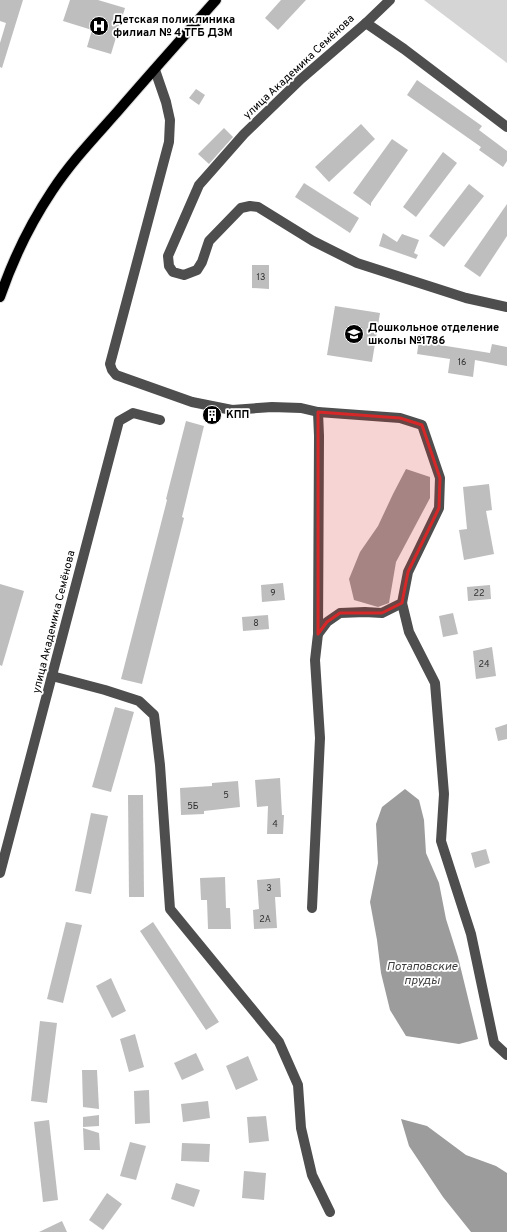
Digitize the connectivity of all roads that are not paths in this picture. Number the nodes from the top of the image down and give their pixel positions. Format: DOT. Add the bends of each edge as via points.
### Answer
graph roads {
  1 [pos="216,0"];
  2 [pos="390,0"];
  3 [pos="366,22"];
  4 [pos="155,70"];
  5 [pos="507,126"];
  6 [pos="0,296"];
  7 [pos="507,307"];
  8 [pos="318,412"];
  9 [pos="160,420"];
  10 [pos="402,603"];
  11 [pos="318,634"];
  12 [pos="52,676"];
  13 [pos="0,873"];
  14 [pos="312,908"];
  15 [pos="507,1056"];
  16 [pos="330,1212"];
  1 -- 4 [label="main road"];
  2 -- 3 [label="street, улица Академика Семёнова"];
  3 -- 5 [label="street"];
  3 -- 7 [label="street, улица Академика Семёнова" via="244,134 199,185 168,256 169,266 173,272 184,275 197,270 209,241 241,208 250,206 258,207 313,241 357,263 466,298"];
  4 -- 6 [label="main road" via="77,157 53,190 26,236"];
  4 -- 8 [label="street" via="170,120 169,142 110,364 112,370 116,375 192,402 232,410 272,407 301,408"];
  8 -- 10 [label="street" via="400,418 422,426 440,478 439,508 408,572"];
  8 -- 11 [label="street"];
  9 -- 12 [label="street, улица Академика Семёнова" via="133,413 118,420"];
  10 -- 11 [label="street" via="382,613 340,613 327,622"];
  10 -- 15 [label="street" via="409,632 435,683 444,794 441,841 471,934 494,1043"];
  11 -- 14 [label="street" via="315,660 320,738"];
  12 -- 13 [label="street, улица Академика Семёнова"];
  12 -- 16 [label="street" via="139,701 154,715 170,909 279,1042 298,1085 301,1128 312,1175"];
}
